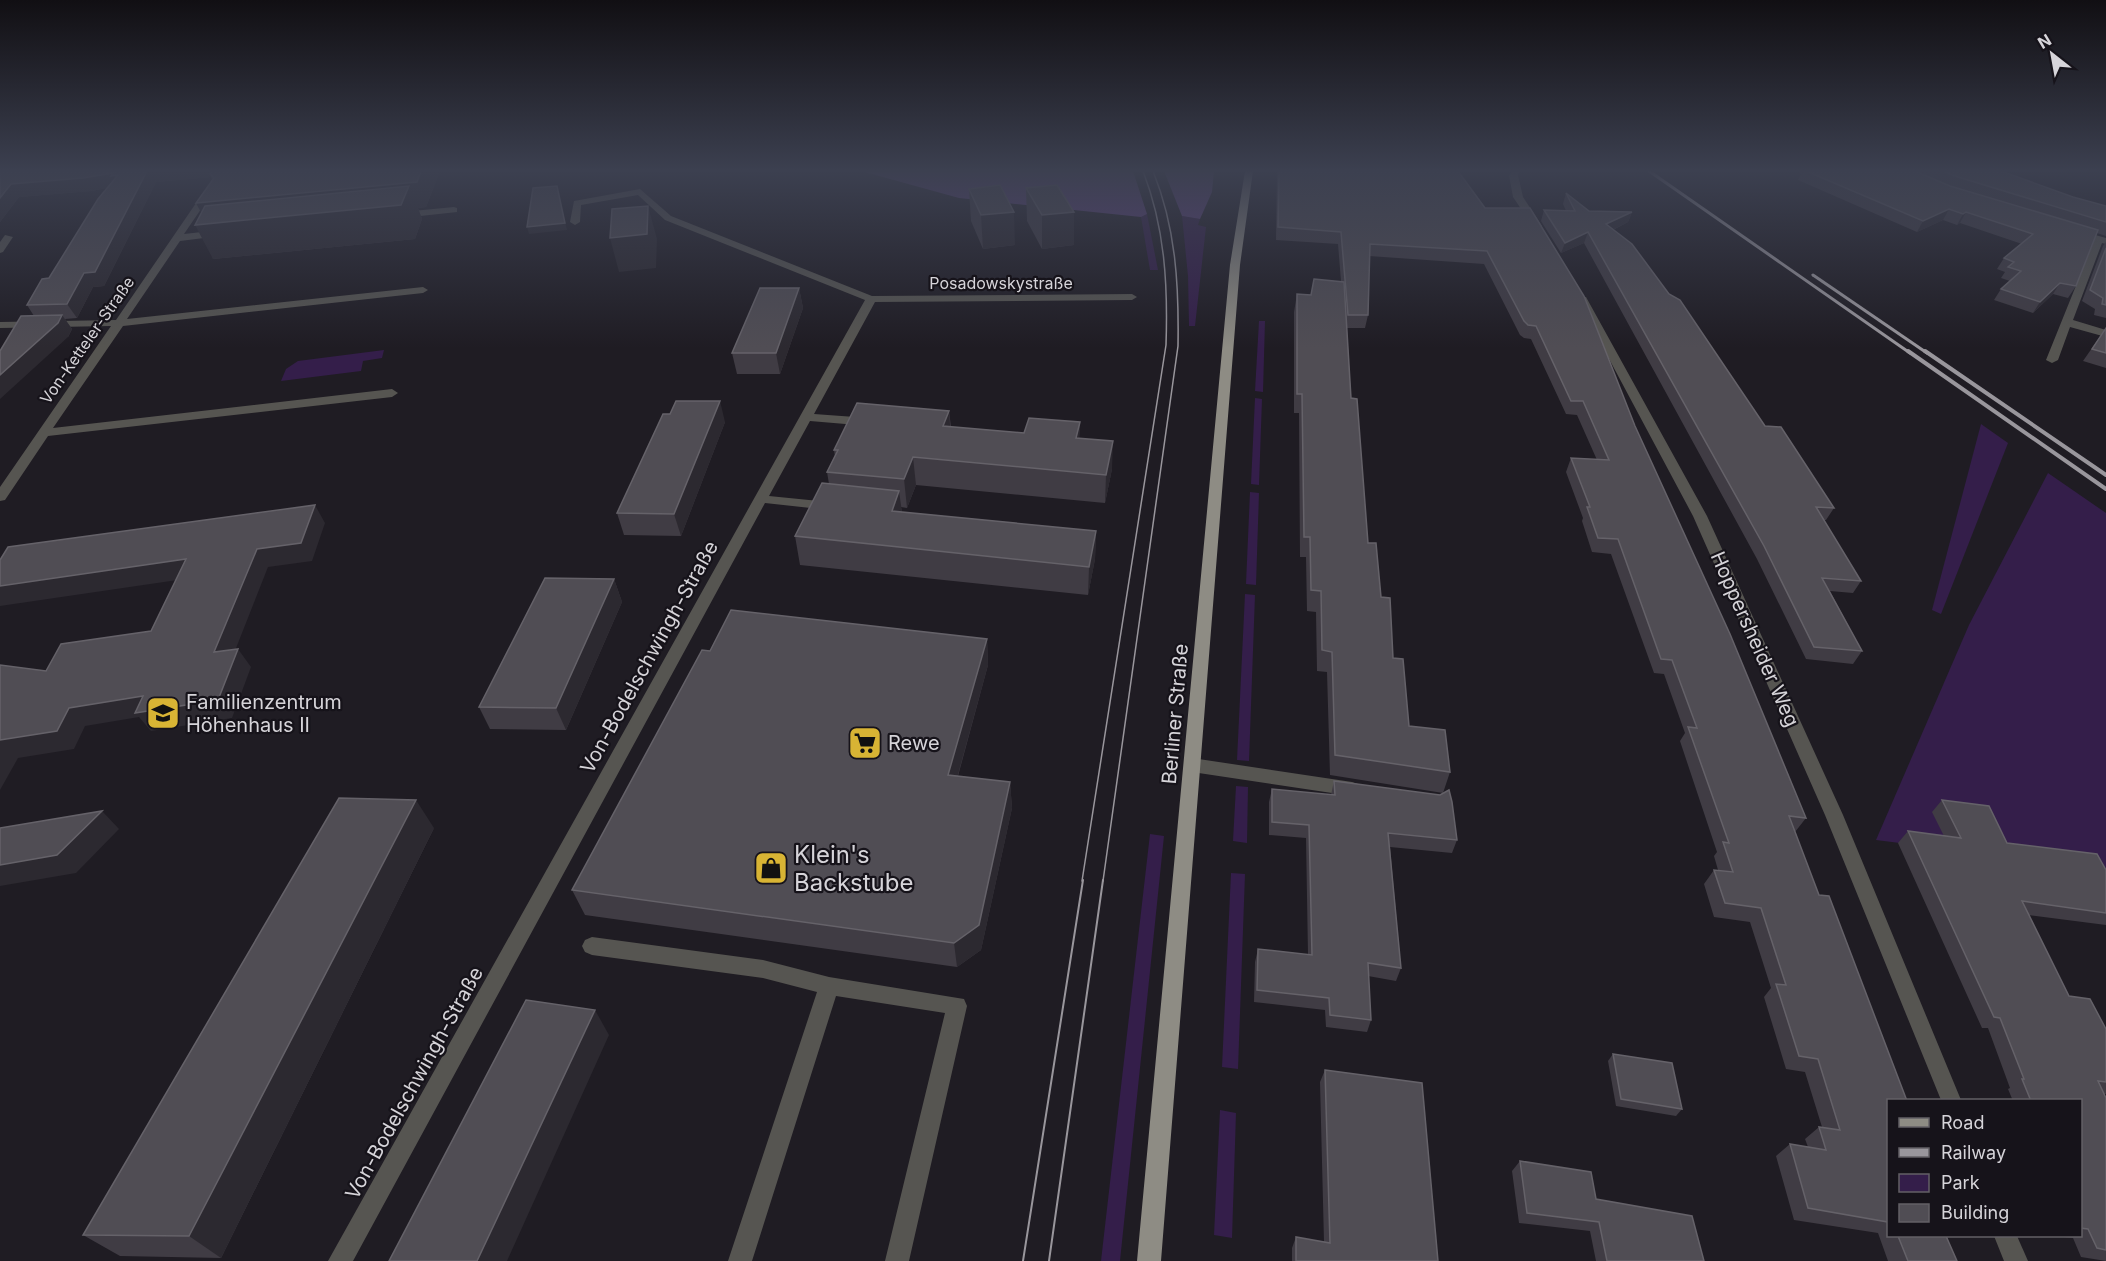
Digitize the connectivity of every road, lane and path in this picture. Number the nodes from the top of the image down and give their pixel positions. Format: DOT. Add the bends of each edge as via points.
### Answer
graph roads {
  1 [pos="183,230"];
  2 [pos="698,230"];
  3 [pos="1240,230"];
  4 [pos="1538,230"];
  5 [pos="2068,230"];
  6 [pos="236,232"];
  7 [pos="8,237"];
  8 [pos="178,238"];
  9 [pos="1545,239"];
  10 [pos="2103,240"];
  11 [pos="0,250"];
  12 [pos="1575,287"];
  13 [pos="423,290"];
  14 [pos="1132,297"];
  15 [pos="871,299"];
  16 [pos="2067,322"];
  17 [pos="118,323"];
  18 [pos="0,325"];
  19 [pos="2106,334"];
  20 [pos="2052,360"];
  21 [pos="392,393"];
  22 [pos="806,417"];
  23 [pos="886,424"];
  24 [pos="44,433"];
  25 [pos="0,497"];
  26 [pos="760,500"];
  27 [pos="841,507"];
  28 [pos="1192,765"];
  29 [pos="1366,790"];
  30 [pos="592,946"];
  31 [pos="829,986"];
  32 [pos="1950,1099"];
  33 [pos="2006,1237"];
  34 [pos="340,1261"];
  35 [pos="740,1261"];
  36 [pos="897,1261"];
  37 [pos="1149,1261"];
  38 [pos="2016,1261"];
  1 -- 8 [label="street, Von-Ketteler-Straße"];
  2 -- 15 [label="street"];
  3 -- 28 [label="main road, Berliner Straße"];
  4 -- 9 [label="street"];
  5 -- 10 [label="street"];
  6 -- 8 [label="street"];
  7 -- 11 [label="street"];
  8 -- 17 [label="street, Von-Ketteler-Straße"];
  10 -- 16 [label="street"];
  12 -- 32 [label="street, Hoppersheider Weg" via="1700,516 1834,815"];
  13 -- 17 [label="street"];
  14 -- 15 [label="street, Posadowskystraße"];
  15 -- 22 [label="street, Von-Bodelschwingh-Straße"];
  16 -- 19 [label="street"];
  16 -- 20 [label="street"];
  17 -- 18 [label="street"];
  17 -- 24 [label="street, Von-Ketteler-Straße"];
  21 -- 24 [label="street"];
  22 -- 23 [label="street"];
  22 -- 26 [label="street, Von-Bodelschwingh-Straße"];
  24 -- 25 [label="street, Von-Ketteler-Straße"];
  26 -- 27 [label="street"];
  26 -- 34 [label="street, Von-Bodelschwingh-Straße"];
  28 -- 29 [label="street"];
  28 -- 37 [label="main road, Berliner Straße"];
  30 -- 31 [label="street" via="763,969"];
  31 -- 35 [label="street"];
  31 -- 36 [label="street" via="957,1005"];
  33 -- 38 [label="street"];
}
